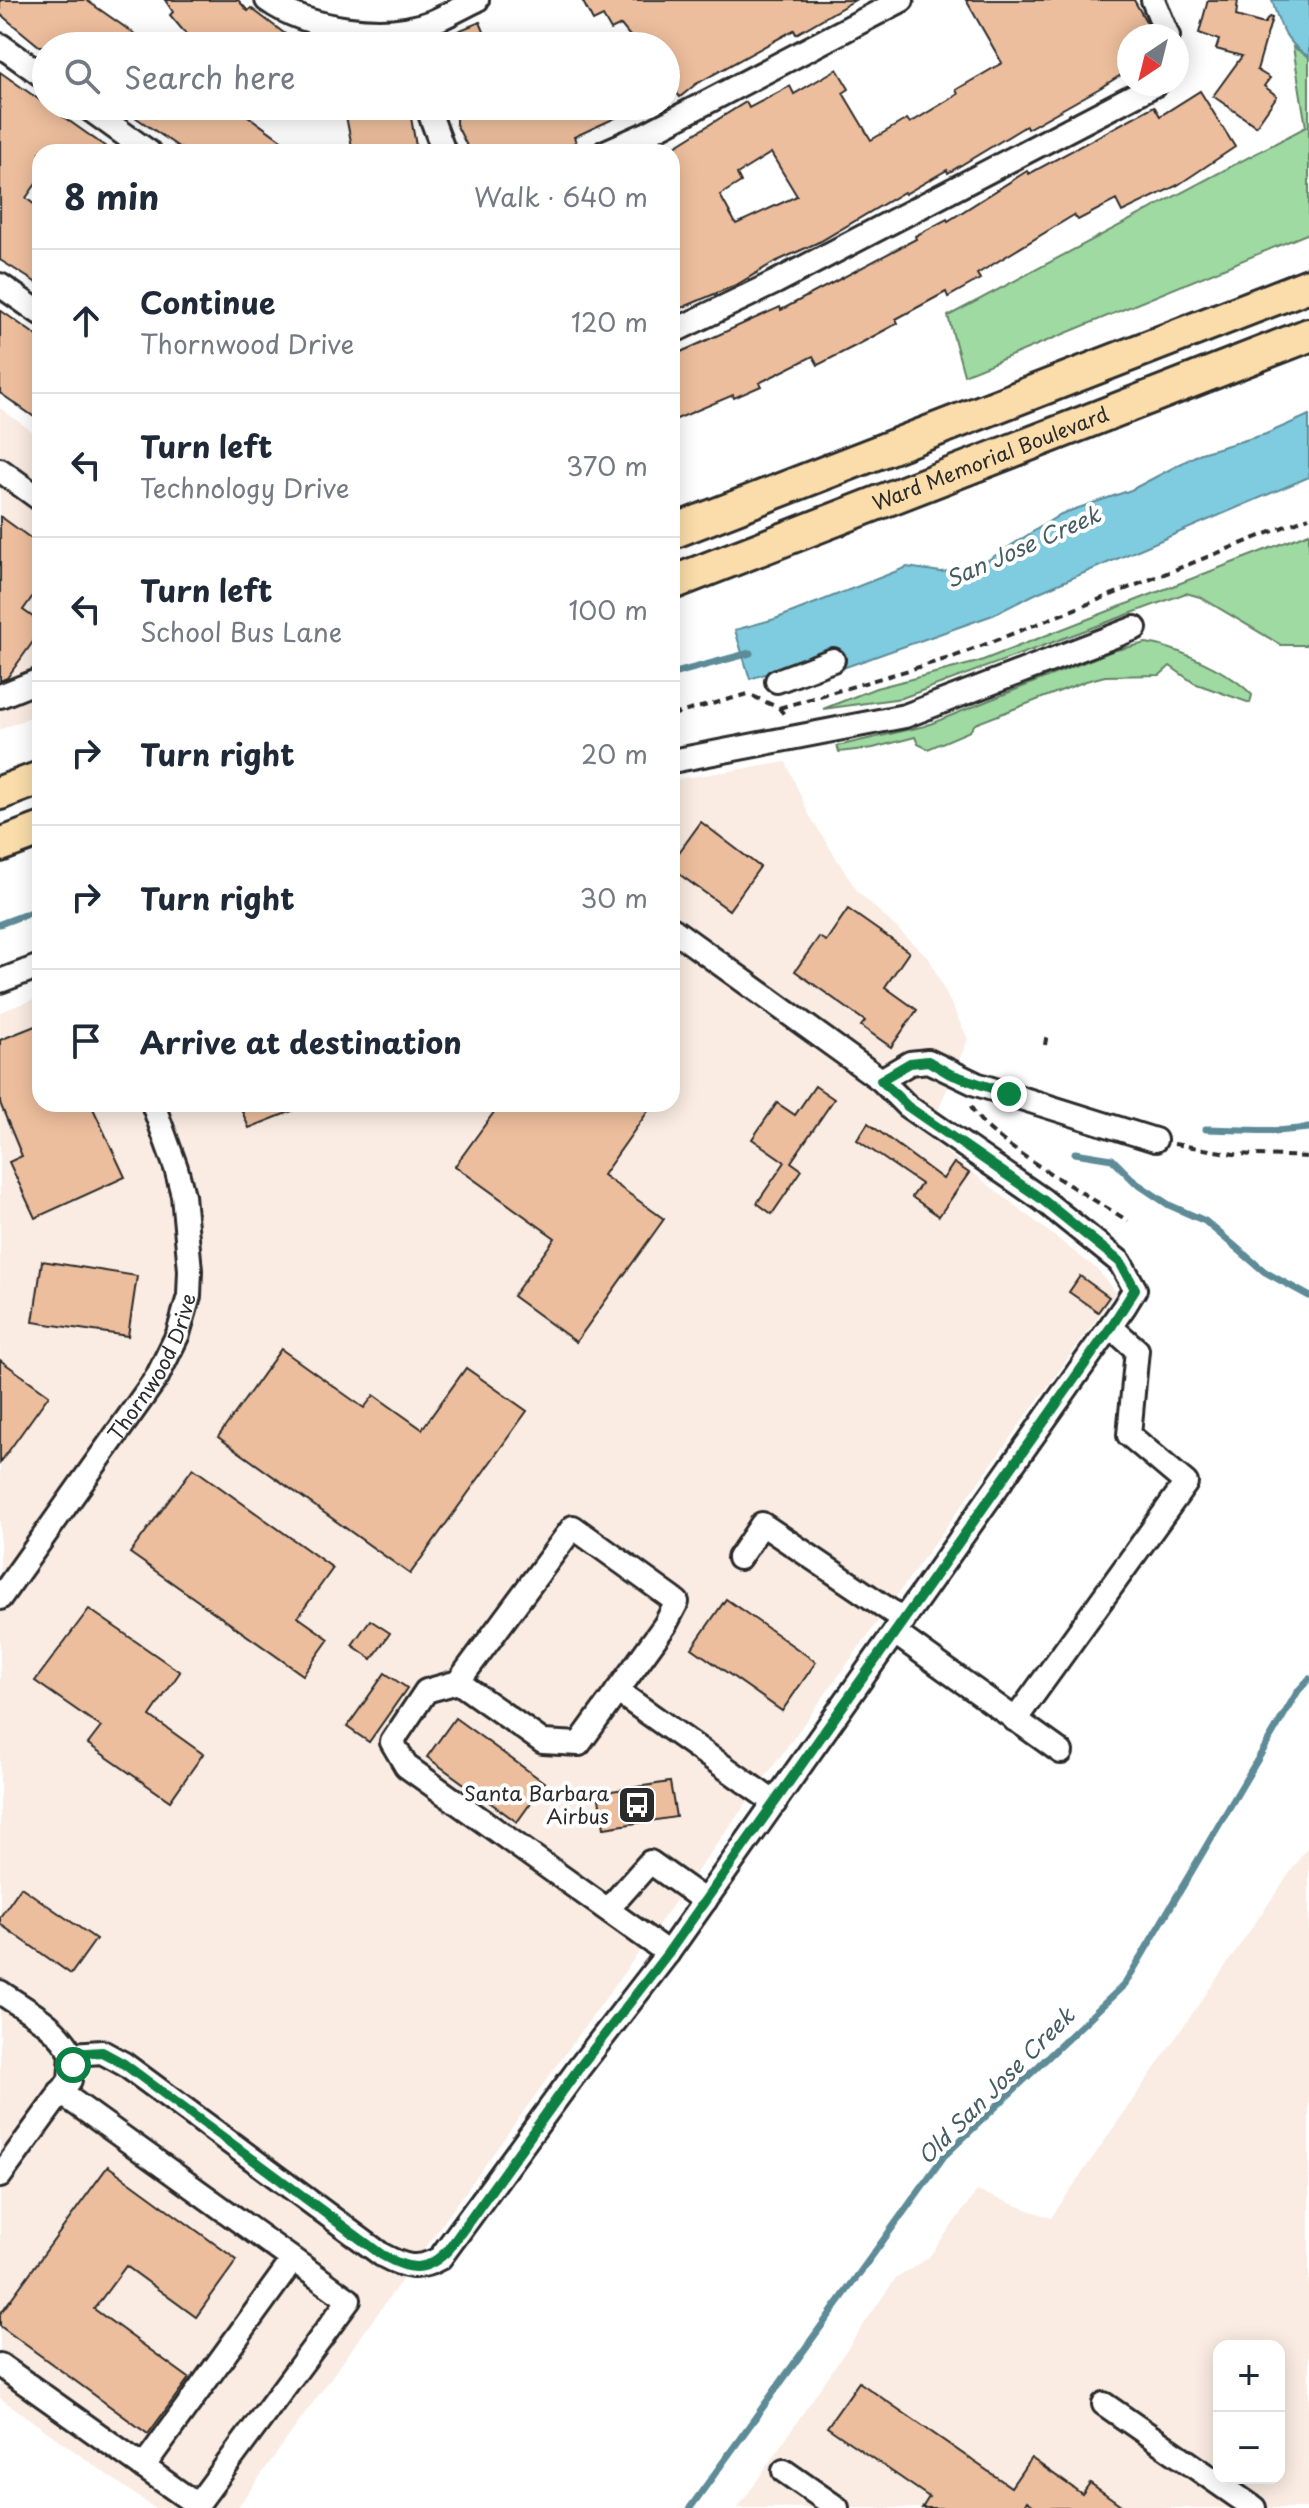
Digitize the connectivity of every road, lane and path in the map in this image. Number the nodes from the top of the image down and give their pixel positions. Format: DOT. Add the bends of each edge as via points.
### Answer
graph roads {
  1 [pos="267,0"];
  2 [pos="477,0"];
  3 [pos="902,0"];
  4 [pos="1153,0"];
  5 [pos="1163,24"];
  6 [pos="394,32"];
  7 [pos="419,32"];
  8 [pos="0,45"];
  9 [pos="32,68"];
  10 [pos="1133,96"];
  11 [pos="680,116"];
  12 [pos="104,120"];
  13 [pos="432,120"];
  14 [pos="673,120"];
  15 [pos="138,144"];
  16 [pos="441,144"];
  17 [pos="623,144"];
  18 [pos="0,285"];
  19 [pos="1309,285"];
  20 [pos="32,307"];
  21 [pos="680,328"];
  22 [pos="1309,335"];
  23 [pos="0,470"];
  24 [pos="32,493"];
  25 [pos="1309,517"];
  26 [pos="680,529"];
  27 [pos="680,580"];
  28 [pos="1135,628"];
  29 [pos="833,660"];
  30 [pos="777,681"];
  31 [pos="32,683"];
  32 [pos="0,696"];
  33 [pos="779,708"];
  34 [pos="680,713"];
  35 [pos="793,738"];
  36 [pos="680,759"];
  37 [pos="32,781"];
  38 [pos="0,793"];
  39 [pos="32,833"];
  40 [pos="0,845"];
  41 [pos="680,935"];
  42 [pos="32,969"];
  43 [pos="0,981"];
  44 [pos="1047,1033"];
  45 [pos="1045,1045"];
  46 [pos="881,1080"];
  47 [pos="976,1084"];
  48 [pos="156,1112"];
  49 [pos="1155,1140"];
  50 [pos="1309,1157"];
  51 [pos="1128,1221"];
  52 [pos="1111,1327"];
  53 [pos="739,1558"];
  54 [pos="7,1574"];
  55 [pos="0,1598"];
  56 [pos="899,1626"];
  57 [pos="458,1682"];
  58 [pos="617,1691"];
  59 [pos="1015,1720"];
  60 [pos="1061,1752"];
  61 [pos="775,1803"];
  62 [pos="705,1901"];
  63 [pos="609,1908"];
  64 [pos="668,1953"];
  65 [pos="0,1992"];
  66 [pos="72,2054"];
  67 [pos="60,2092"];
  68 [pos="0,2176"];
  69 [pos="293,2260"];
  70 [pos="0,2365"];
  71 [pos="1104,2404"];
  72 [pos="143,2467"];
  73 [pos="784,2471"];
  74 [pos="837,2508"];
  75 [pos="1254,2508"];
  1 -- 6 [label="street" via="314,23"];
  2 -- 7 [label="street"];
  3 -- 11 [label="street"];
  4 -- 5 [label="street"];
  8 -- 9 [label="street"];
  10 -- 21 [label="street"];
  12 -- 15 [label="street"];
  13 -- 16 [label="street"];
  14 -- 17 [label="street"];
  18 -- 20 [label="street"];
  19 -- 26 [label="highway"];
  22 -- 27 [label="highway, Ward Memorial Boulevard"];
  23 -- 24 [label="street"];
  25 -- 33 [label="path" via="942,661"];
  28 -- 35 [label="street" via="905,716"];
  29 -- 30 [label="street"];
  31 -- 32 [label="street"];
  33 -- 34 [label="path" via="748,694"];
  33 -- 35 [label="path"];
  35 -- 36 [label="street"];
  37 -- 38 [label="highway"];
  39 -- 40 [label="highway"];
  41 -- 46 [label="street"];
  42 -- 43 [label="street"];
  44 -- 45 [label="path"];
  46 -- 47 [label="street" via="910,1063 928,1061"];
  46 -- 52 [label="street" via="907,1106 1043,1200 1120,1262 1135,1289"];
  47 -- 49 [label="street"];
  47 -- 51 [label="path" via="971,1105 983,1124"];
  48 -- 54 [label="street, Thornwood Drive" via="183,1195 190,1270 182,1322 157,1377"];
  49 -- 50 [label="path" via="1234,1154"];
  52 -- 56 [label="street"];
  52 -- 59 [label="street" via="1137,1350 1129,1435 1186,1483"];
  53 -- 56 [label="street" via="762,1524"];
  54 -- 55 [label="street, Thornwood Drive"];
  56 -- 59 [label="street"];
  56 -- 61 [label="street"];
  57 -- 58 [label="street" via="543,1742 579,1744"];
  57 -- 58 [label="street" via="573,1527 677,1602"];
  57 -- 63 [label="street" via="426,1691 392,1742 406,1766"];
  58 -- 61 [label="street"];
  59 -- 60 [label="street"];
  61 -- 62 [label="street"];
  62 -- 63 [label="street" via="650,1862"];
  62 -- 64 [label="street"];
  63 -- 64 [label="street"];
  64 -- 66 [label="street" via="449,2249 417,2268 382,2255 124,2064 102,2052"];
  65 -- 66 [label="street" via="54,2029"];
  66 -- 67 [label="street" via="70,2080"];
  67 -- 68 [label="street"];
  67 -- 69 [label="street"];
  69 -- 72 [label="street"];
  69 -- 72 [label="street" via="349,2300 197,2505"];
  70 -- 72 [label="street"];
  71 -- 75 [label="street"];
  73 -- 74 [label="street"];
}
